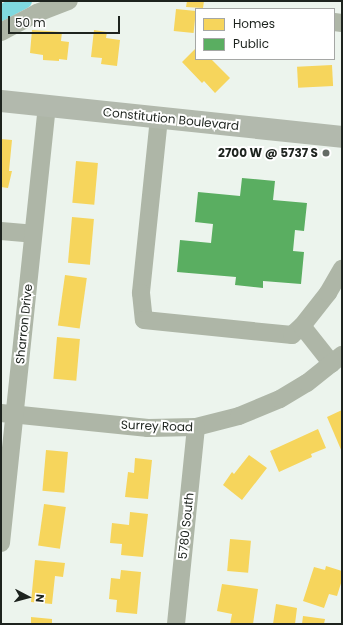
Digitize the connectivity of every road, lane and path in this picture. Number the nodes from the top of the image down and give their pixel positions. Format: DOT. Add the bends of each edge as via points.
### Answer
graph roads {
  1 [pos="69,1"];
  2 [pos="1,32"];
  3 [pos="1,100"];
  4 [pos="47,106"];
  5 [pos="159,118"];
  6 [pos="342,137"];
  7 [pos="1,230"];
  8 [pos="33,234"];
  9 [pos="342,269"];
  10 [pos="302,326"];
  11 [pos="337,360"];
  12 [pos="8,414"];
  13 [pos="196,427"];
  14 [pos="1,543"];
  15 [pos="176,624"];
  1 -- 2 [label="street" via="37,13"];
  3 -- 4 [label="main road, Constitution Boulevard"];
  4 -- 5 [label="main road, Constitution Boulevard"];
  4 -- 8 [label="street, Sharron Drive"];
  5 -- 6 [label="main road, Constitution Boulevard"];
  5 -- 10 [label="street" via="141,293 144,320 292,335"];
  7 -- 8 [label="street"];
  8 -- 12 [label="street, Sharron Drive"];
  9 -- 10 [label="street" via="328,293"];
  10 -- 11 [label="street"];
  11 -- 13 [label="street, Surrey Road" via="307,383 280,399 239,416"];
  12 -- 13 [label="street, Surrey Road" via="148,428"];
  12 -- 14 [label="street, Sharron Drive"];
  13 -- 15 [label="street, 5780 South"];
}
